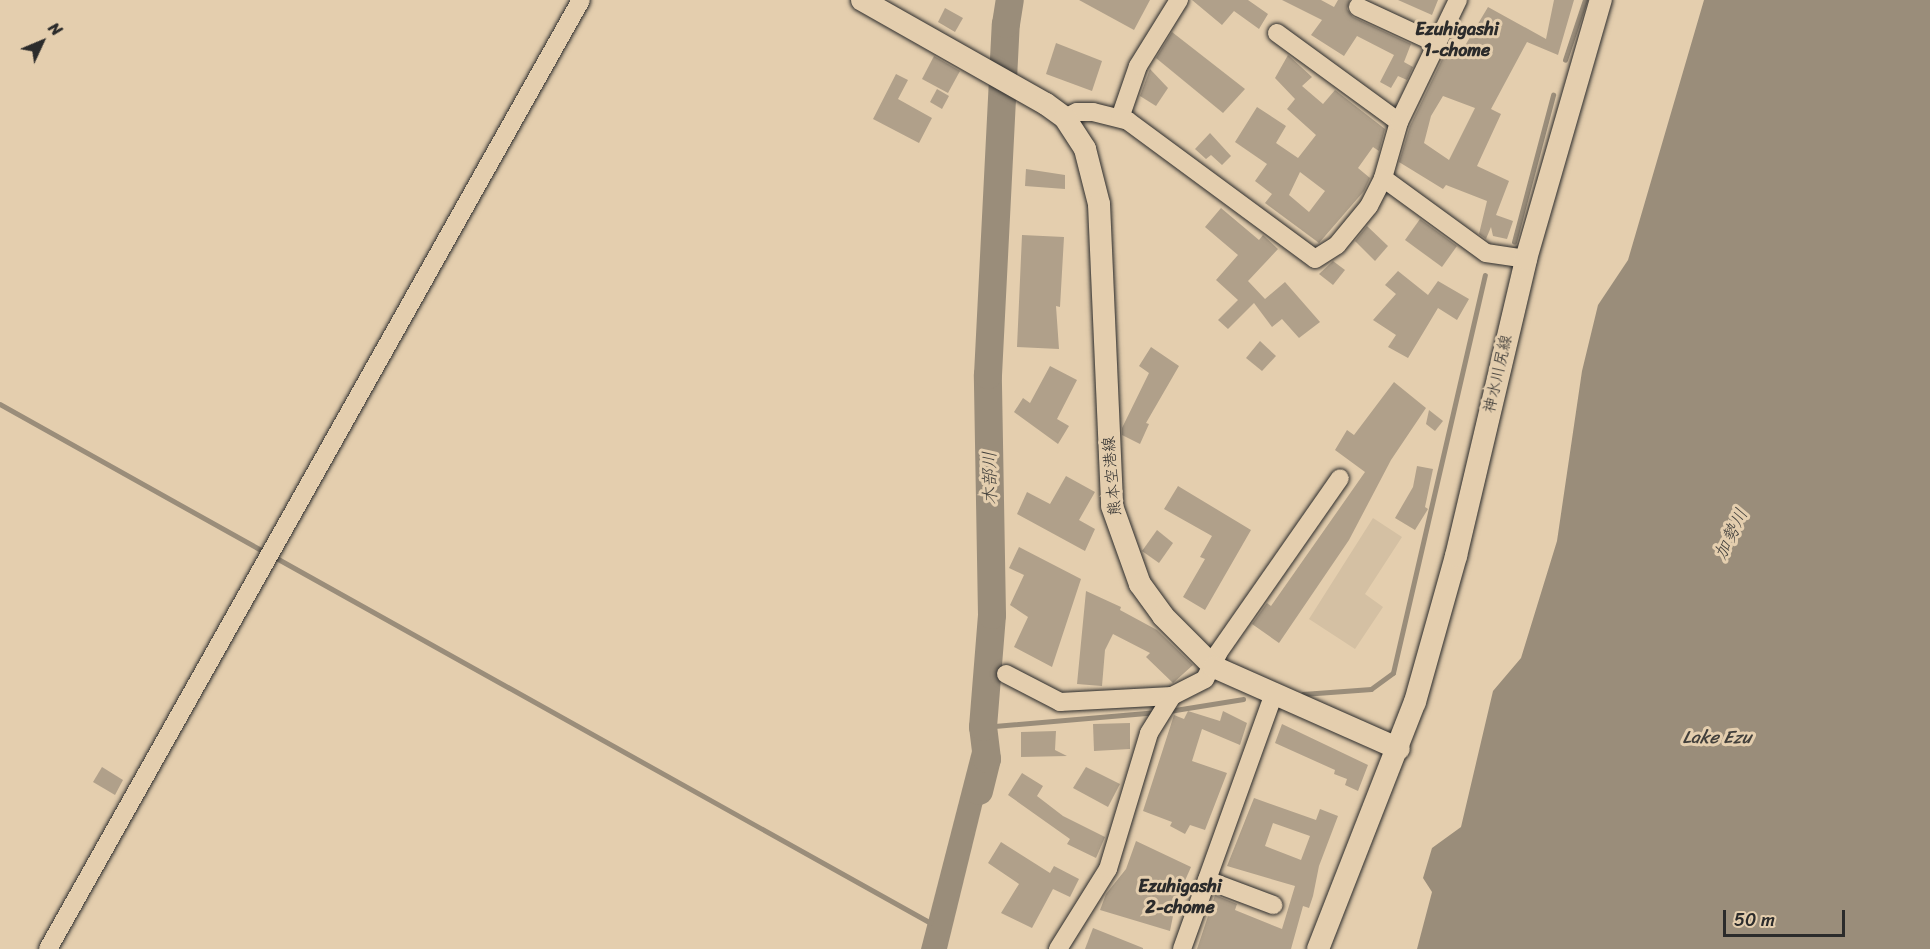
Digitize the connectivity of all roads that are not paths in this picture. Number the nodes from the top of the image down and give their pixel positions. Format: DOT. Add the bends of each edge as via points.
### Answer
graph roads {
  1 [pos="581,0"];
  2 [pos="862,0"];
  3 [pos="1179,0"];
  4 [pos="1458,0"];
  5 [pos="1602,0"];
  6 [pos="1358,8"];
  7 [pos="1276,33"];
  8 [pos="1436,42"];
  9 [pos="1065,118"];
  10 [pos="1120,118"];
  11 [pos="1399,122"];
  12 [pos="1383,178"];
  13 [pos="1526,259"];
  14 [pos="1340,478"];
  15 [pos="1214,667"];
  16 [pos="1006,674"];
  17 [pos="1274,696"];
  18 [pos="1170,699"];
  19 [pos="1399,749"];
  20 [pos="1207,880"];
  21 [pos="1273,905"];
  22 [pos="48,949"];
  23 [pos="1059,949"];
  24 [pos="1182,949"];
  25 [pos="1318,949"];
  1 -- 22 [label="street"];
  2 -- 9 [label="main road, 熊本空港線"];
  3 -- 10 [label="street" via="1138,66"];
  4 -- 8 [label="street"];
  5 -- 13 [label="main road, 神水川尻線"];
  6 -- 8 [label="street"];
  7 -- 11 [label="street"];
  8 -- 11 [label="street"];
  9 -- 10 [label="street" via="1077,112"];
  9 -- 15 [label="main road, 熊本空港線" via="1085,149 1099,204 1112,506 1119,534 1140,584 1163,616"];
  10 -- 12 [label="street" via="1315,259 1357,224"];
  11 -- 12 [label="street"];
  12 -- 13 [label="street" via="1486,253"];
  13 -- 19 [label="main road, 神水川尻線" via="1456,556"];
  14 -- 15 [label="street" via="1218,653"];
  15 -- 17 [label="main road, 熊本空港線"];
  15 -- 18 [label="street" via="1205,680"];
  16 -- 18 [label="street" via="1060,702"];
  17 -- 19 [label="main road, 熊本空港線"];
  17 -- 20 [label="street"];
  18 -- 23 [label="street" via="1156,719 1108,869"];
  19 -- 25 [label="main road"];
  20 -- 21 [label="street"];
  20 -- 24 [label="street"];
}
